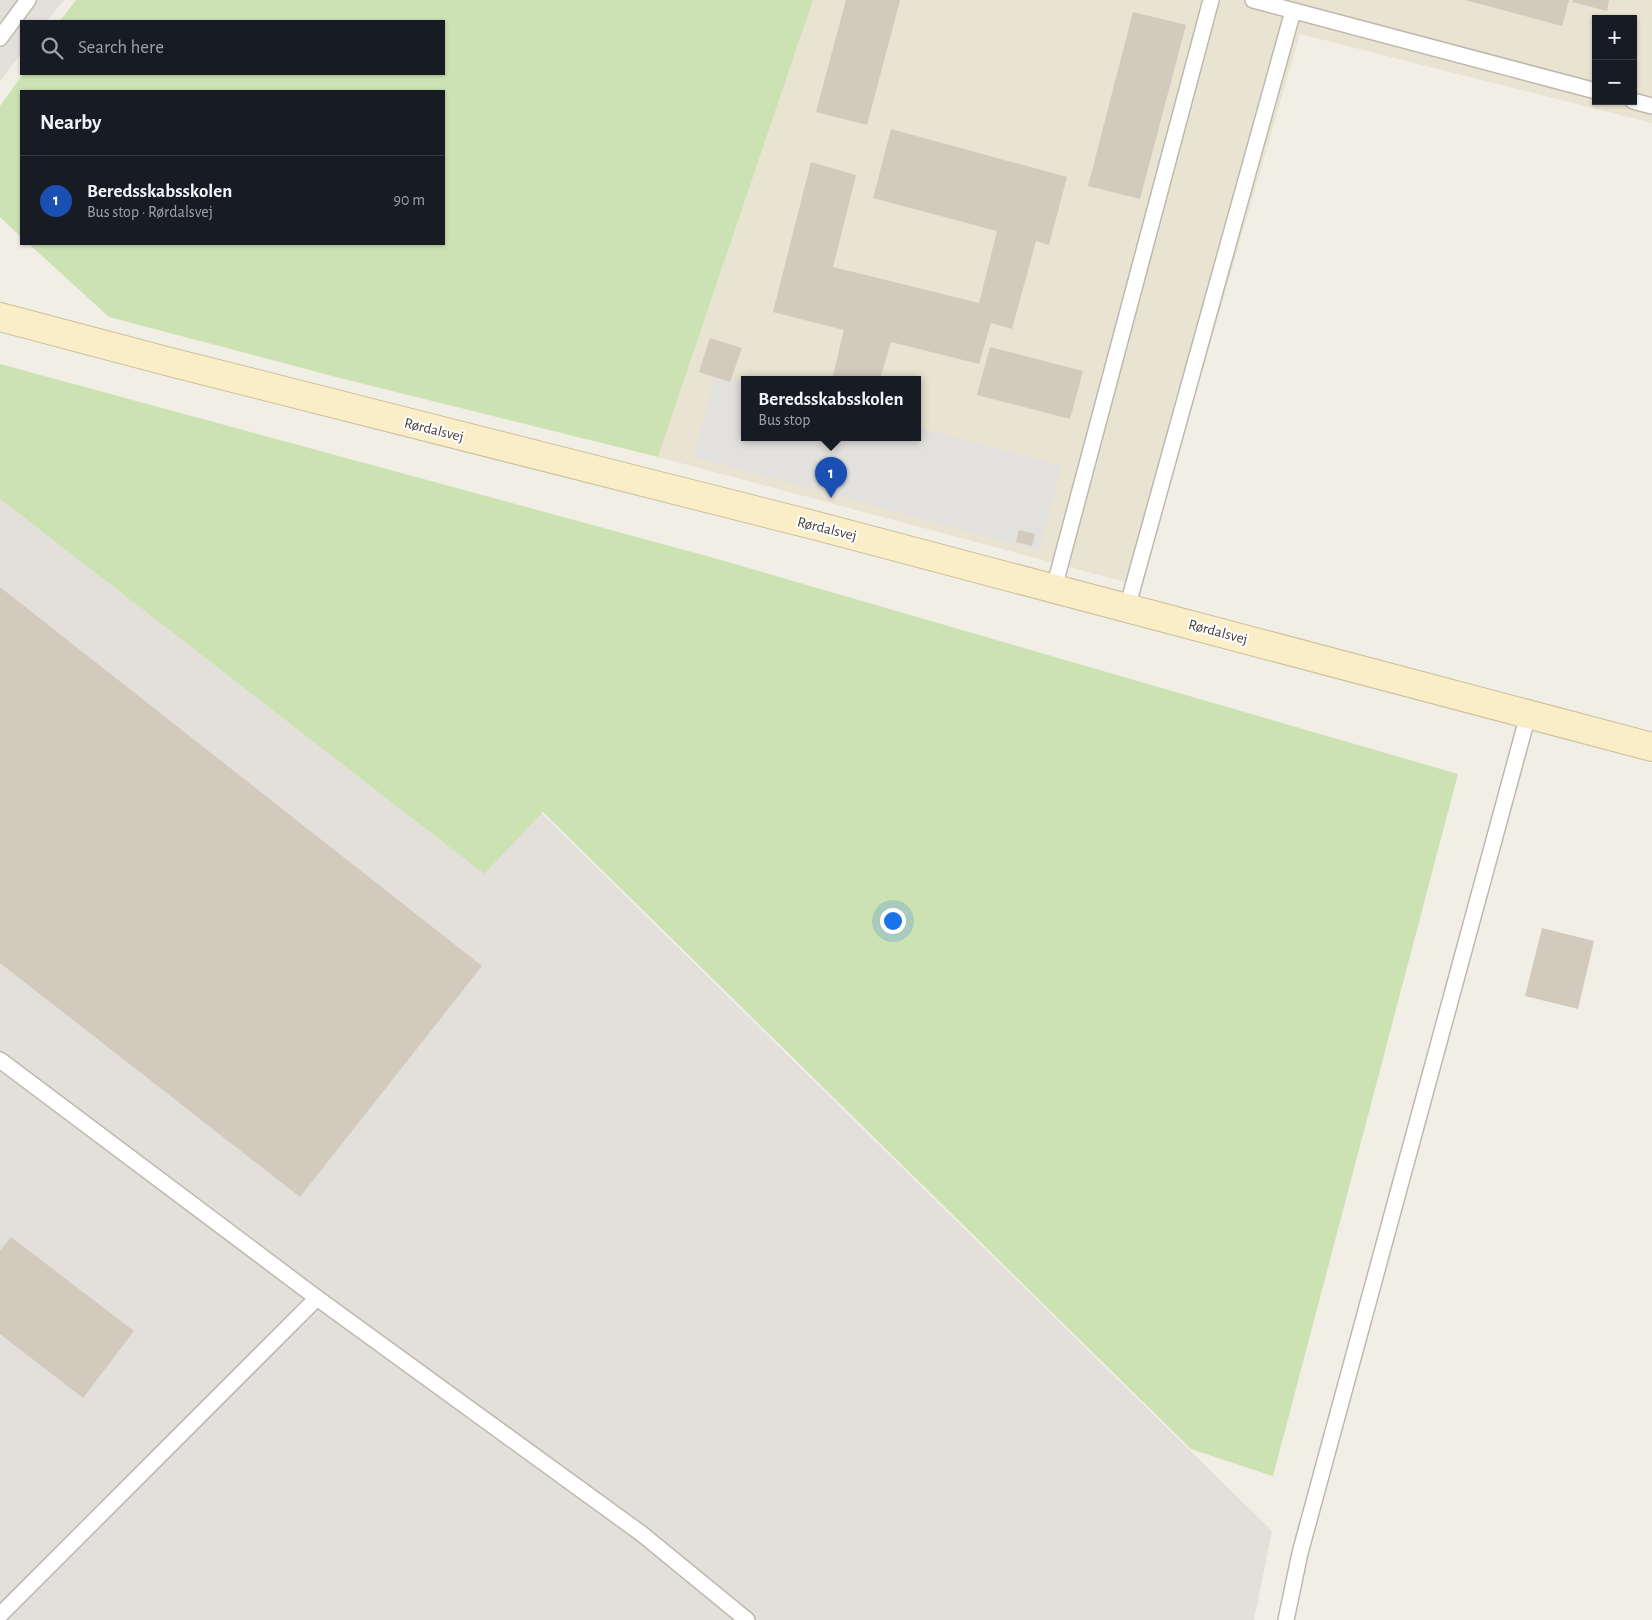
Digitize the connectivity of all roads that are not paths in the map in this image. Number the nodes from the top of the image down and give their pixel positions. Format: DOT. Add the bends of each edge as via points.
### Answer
graph roads {
  1 [pos="28,0"];
  2 [pos="1211,0"];
  3 [pos="1253,0"];
  4 [pos="1292,10"];
  5 [pos="0,38"];
  6 [pos="1592,90"];
  7 [pos="1637,102"];
  8 [pos="1652,106"];
  9 [pos="0,317"];
  10 [pos="1054,588"];
  11 [pos="1127,608"];
  12 [pos="1528,715"];
  13 [pos="1652,747"];
  14 [pos="0,1060"];
  15 [pos="317,1298"];
  16 [pos="0,1616"];
  17 [pos="747,1620"];
  18 [pos="1286,1620"];
  1 -- 5 [label="lane"];
  2 -- 10 [label="lane"];
  3 -- 4 [label="lane"];
  4 -- 6 [label="lane"];
  4 -- 11 [label="lane"];
  7 -- 8 [label="lane"];
  9 -- 10 [label="street, Rørdalsvej"];
  10 -- 11 [label="street, Rørdalsvej"];
  11 -- 12 [label="street, Rørdalsvej"];
  12 -- 13 [label="street, Rørdalsvej"];
  12 -- 18 [label="lane" via="1300,1553"];
  14 -- 15 [label="lane"];
  15 -- 16 [label="lane"];
  15 -- 17 [label="lane" via="642,1534"];
}
